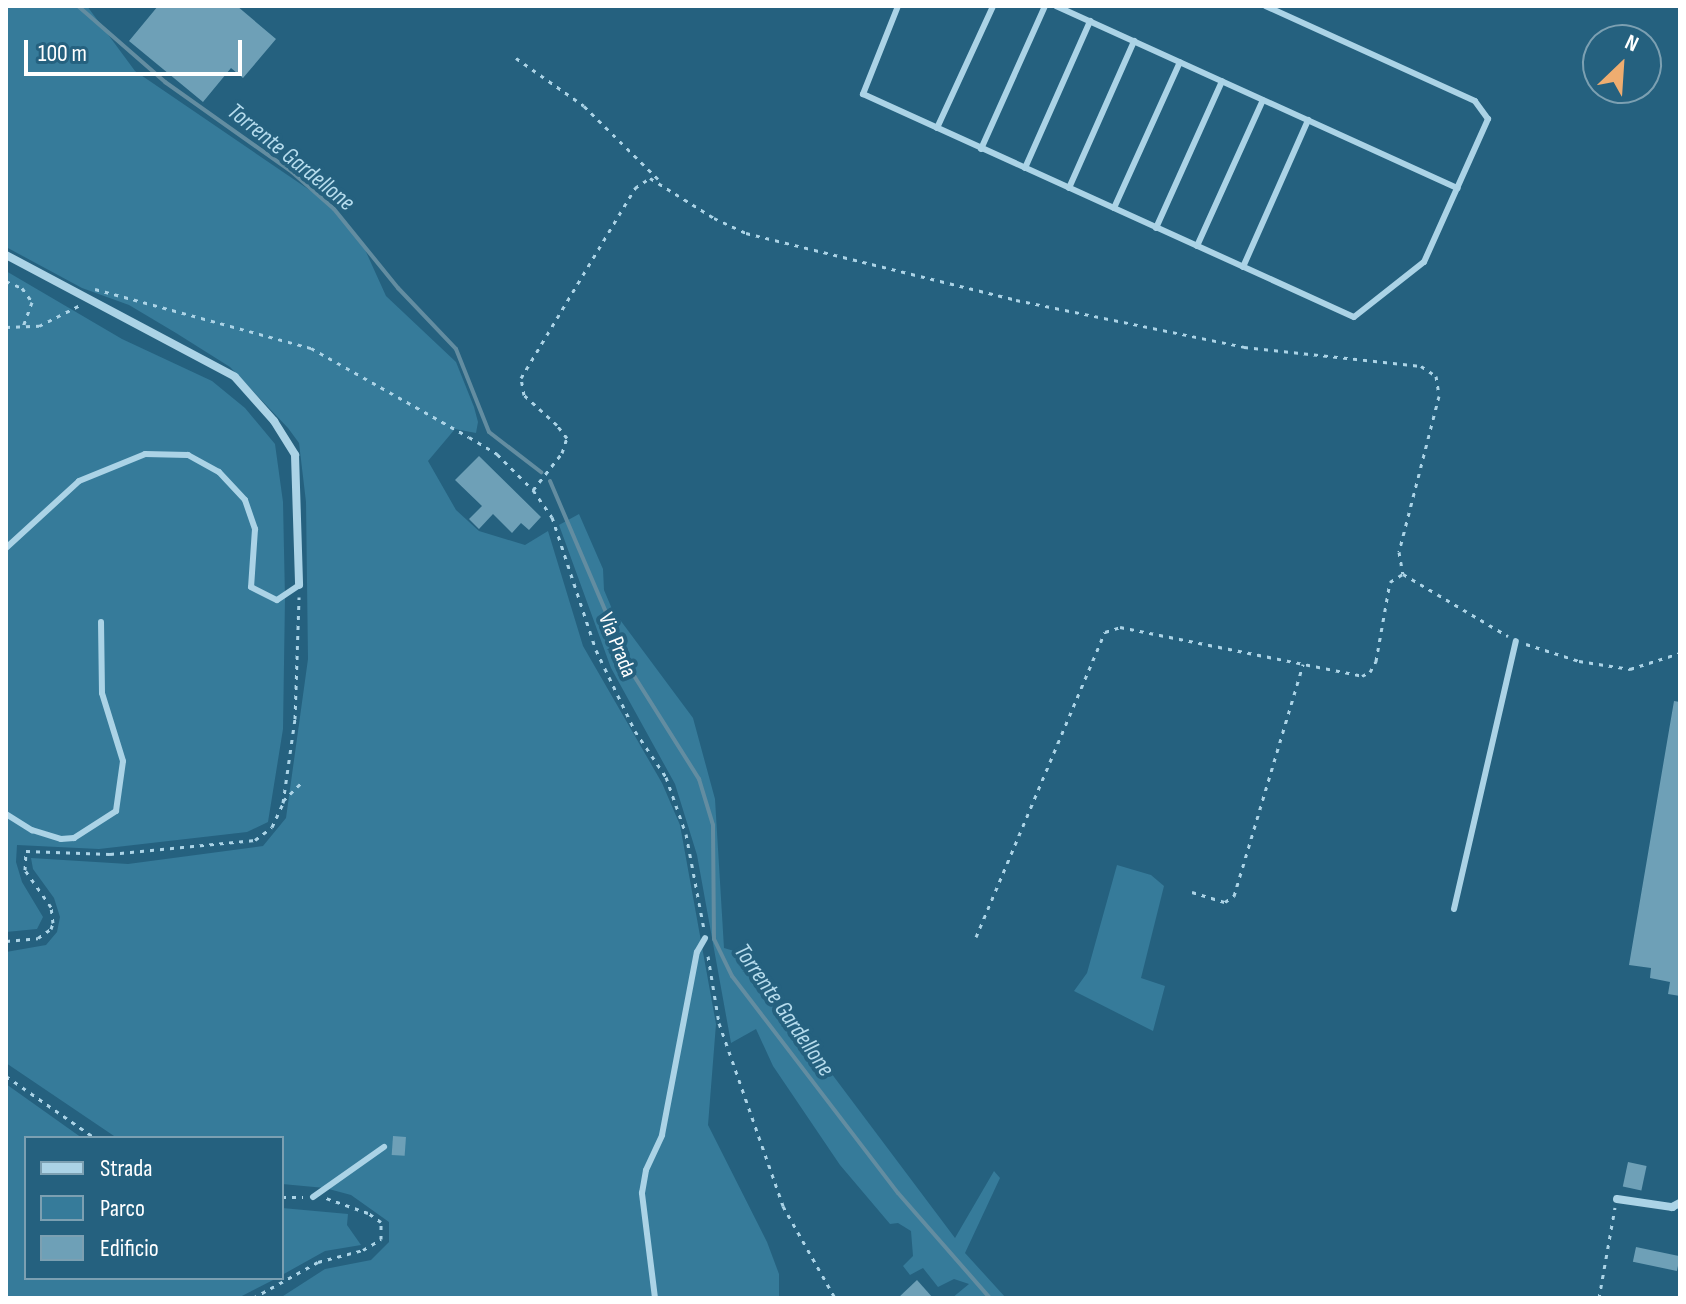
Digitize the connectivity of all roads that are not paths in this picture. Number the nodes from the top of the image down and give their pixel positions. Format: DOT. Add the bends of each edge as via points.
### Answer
graph roads {
  1 [pos="898,6"];
  2 [pos="993,6"];
  3 [pos="1045,6"];
  4 [pos="1056,6"];
  5 [pos="1266,6"];
  6 [pos="1281,9"];
  7 [pos="1090,21"];
  8 [pos="1134,41"];
  9 [pos="1180,62"];
  10 [pos="1222,81"];
  11 [pos="1263,100"];
  12 [pos="1308,120"];
  13 [pos="937,128"];
  14 [pos="981,149"];
  15 [pos="1025,168"];
  16 [pos="1069,188"];
  17 [pos="1458,188"];
  18 [pos="1114,208"];
  19 [pos="1156,228"];
  20 [pos="1197,246"];
  21 [pos="6,255"];
  22 [pos="1243,267"];
  23 [pos="6,548"];
  24 [pos="299,585"];
  25 [pos="101,622"];
  26 [pos="1516,641"];
  27 [pos="6,814"];
  28 [pos="1454,909"];
  29 [pos="705,938"];
  30 [pos="384,1147"];
  31 [pos="313,1197"];
  32 [pos="1614,1199"];
  33 [pos="1680,1203"];
  34 [pos="655,1298"];
  1 -- 13 [label="lane" via="863,94"];
  2 -- 13 [label="lane"];
  3 -- 14 [label="lane"];
  4 -- 7 [label="lane"];
  5 -- 6 [label="lane"];
  6 -- 17 [label="lane" via="1475,101 1488,119"];
  7 -- 8 [label="lane"];
  7 -- 15 [label="lane"];
  8 -- 9 [label="lane"];
  8 -- 16 [label="lane"];
  9 -- 10 [label="lane"];
  9 -- 18 [label="lane"];
  10 -- 11 [label="lane"];
  10 -- 19 [label="lane"];
  11 -- 12 [label="lane"];
  11 -- 20 [label="lane"];
  12 -- 17 [label="lane"];
  12 -- 22 [label="lane"];
  13 -- 14 [label="lane"];
  14 -- 15 [label="lane"];
  15 -- 16 [label="lane"];
  16 -- 18 [label="lane"];
  17 -- 22 [label="lane" via="1424,262 1354,317"];
  18 -- 19 [label="lane"];
  19 -- 20 [label="lane"];
  20 -- 22 [label="lane"];
  21 -- 24 [label="street" via="235,377 274,421 295,455"];
  23 -- 24 [label="lane" via="79,481 145,454 188,455 219,472 245,500 255,529 251,587 277,600"];
  25 -- 27 [label="lane" via="102,693 123,761 116,811 74,838 61,839"];
  26 -- 28 [label="lane"];
  29 -- 34 [label="lane" via="697,952 662,1135 642,1193"];
  30 -- 31 [label="lane"];
  32 -- 33 [label="street" via="1672,1207"];
}
